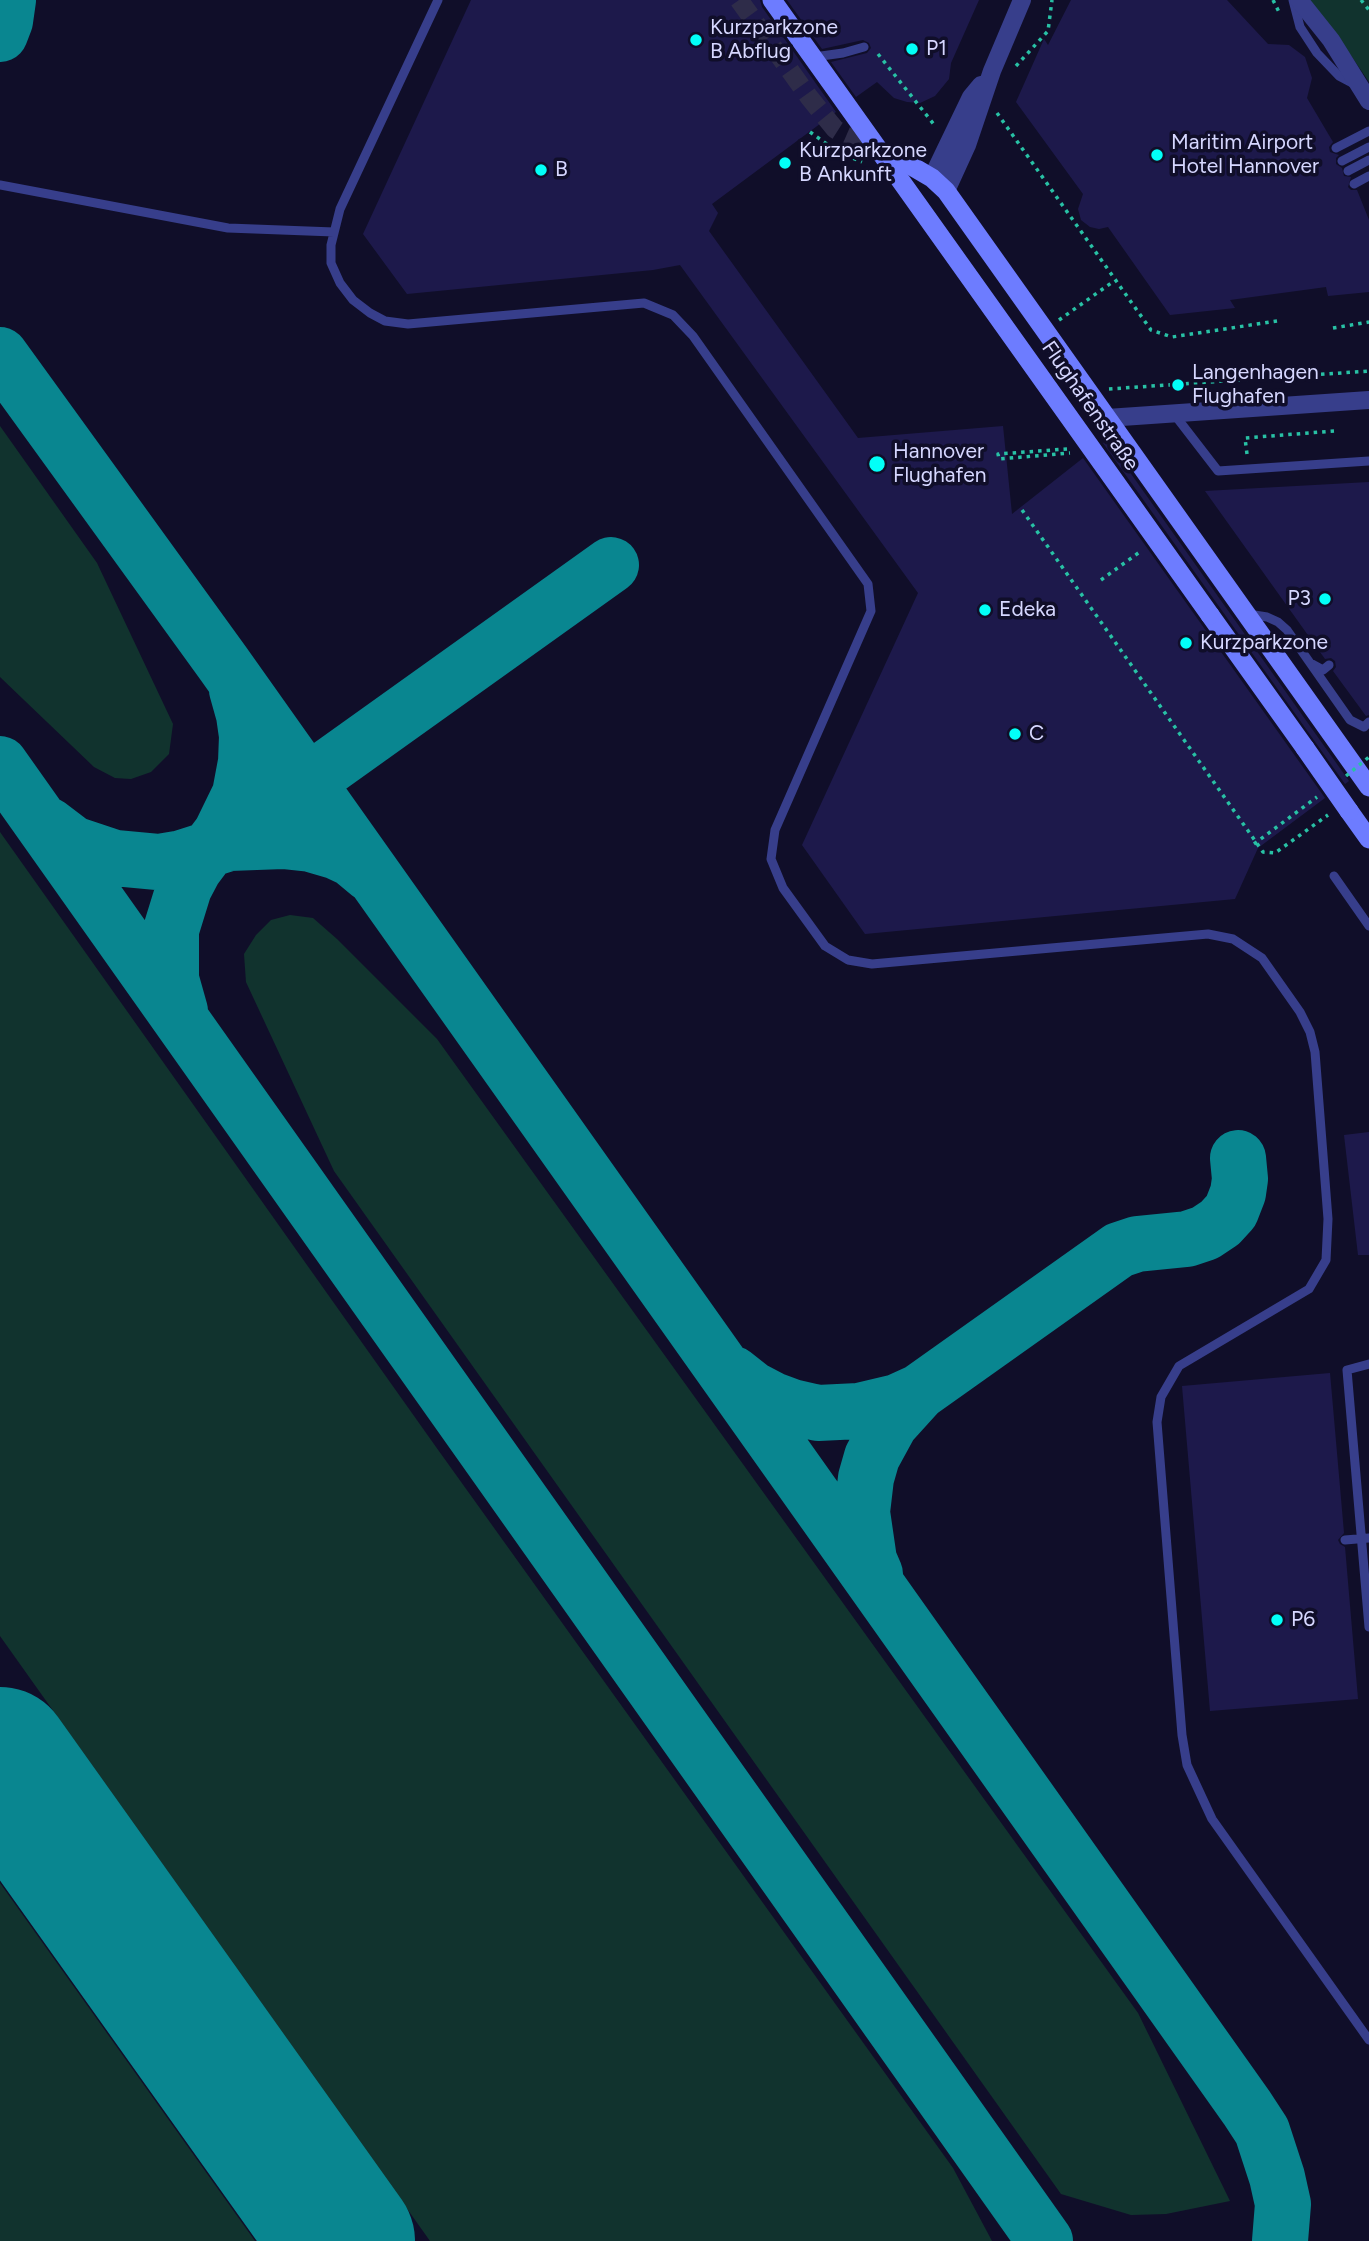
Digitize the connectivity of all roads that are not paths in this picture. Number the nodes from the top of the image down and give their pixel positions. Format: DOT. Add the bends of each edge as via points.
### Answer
graph roads {
  1 [pos="438,0"];
  2 [pos="772,0"];
  3 [pos="1022,0"];
  4 [pos="1293,0"];
  5 [pos="1299,0"];
  6 [pos="864,47"];
  7 [pos="814,57"];
  8 [pos="1365,94"];
  9 [pos="1369,131"];
  10 [pos="1369,147"];
  11 [pos="1336,148"];
  12 [pos="1369,160"];
  13 [pos="903,161"];
  14 [pos="1342,161"];
  15 [pos="1348,171"];
  16 [pos="1369,176"];
  17 [pos="1354,184"];
  18 [pos="939,185"];
  19 [pos="0,186"];
  20 [pos="334,232"];
  21 [pos="1369,400"];
  22 [pos="1173,412"];
  23 [pos="1107,418"];
  24 [pos="1369,461"];
  25 [pos="1246,613"];
  26 [pos="1311,664"];
  27 [pos="1329,665"];
  28 [pos="1369,722"];
  29 [pos="1369,787"];
  30 [pos="1369,839"];
  31 [pos="1334,876"];
  32 [pos="1369,926"];
  33 [pos="1369,1364"];
  34 [pos="1365,1539"];
  35 [pos="1345,1540"];
  36 [pos="1369,1627"];
  37 [pos="1369,2039"];
  1 -- 20 [label="lane" via="340,209"];
  2 -- 7 [label="main road, Flughafenstraße, bridge"];
  3 -- 18 [label="street" via="992,71 971,97"];
  4 -- 8 [label="lane" via="1300,27 1317,53"];
  5 -- 8 [label="street"];
  6 -- 7 [label="lane"];
  7 -- 30 [label="main road, Flughafenstraße, bridge"];
  9 -- 11 [label="lane"];
  10 -- 14 [label="lane"];
  12 -- 15 [label="lane"];
  13 -- 18 [label="main road, Flughafenstraße"];
  16 -- 17 [label="lane"];
  18 -- 23 [label="main road, Flughafenstraße"];
  19 -- 20 [label="lane" via="228,228"];
  20 -- 37 [label="lane" via="331,263 340,283 353,300 386,321 408,324 644,303 673,316 693,336 849,555 868,584 871,611 775,830 771,859 783,888 825,946 848,960 872,964 1208,934 1233,939 1262,958 1300,1012 1315,1052 1328,1219 1326,1260 1309,1289 1179,1366 1161,1397 1157,1422 1187,1765 1212,1819"];
  21 -- 22 [label="street"];
  22 -- 23 [label="street"];
  22 -- 24 [label="lane" via="1218,471"];
  23 -- 25 [label="main road, Flughafenstraße"];
  25 -- 26 [label="lane" via="1287,629"];
  25 -- 29 [label="main road, Flughafenstraße"];
  26 -- 27 [label="lane" via="1323,670"];
  26 -- 28 [label="lane" via="1350,720 1364,727"];
  31 -- 32 [label="lane"];
  33 -- 34 [label="lane" via="1347,1370"];
  34 -- 35 [label="lane"];
  34 -- 36 [label="lane"];
}
